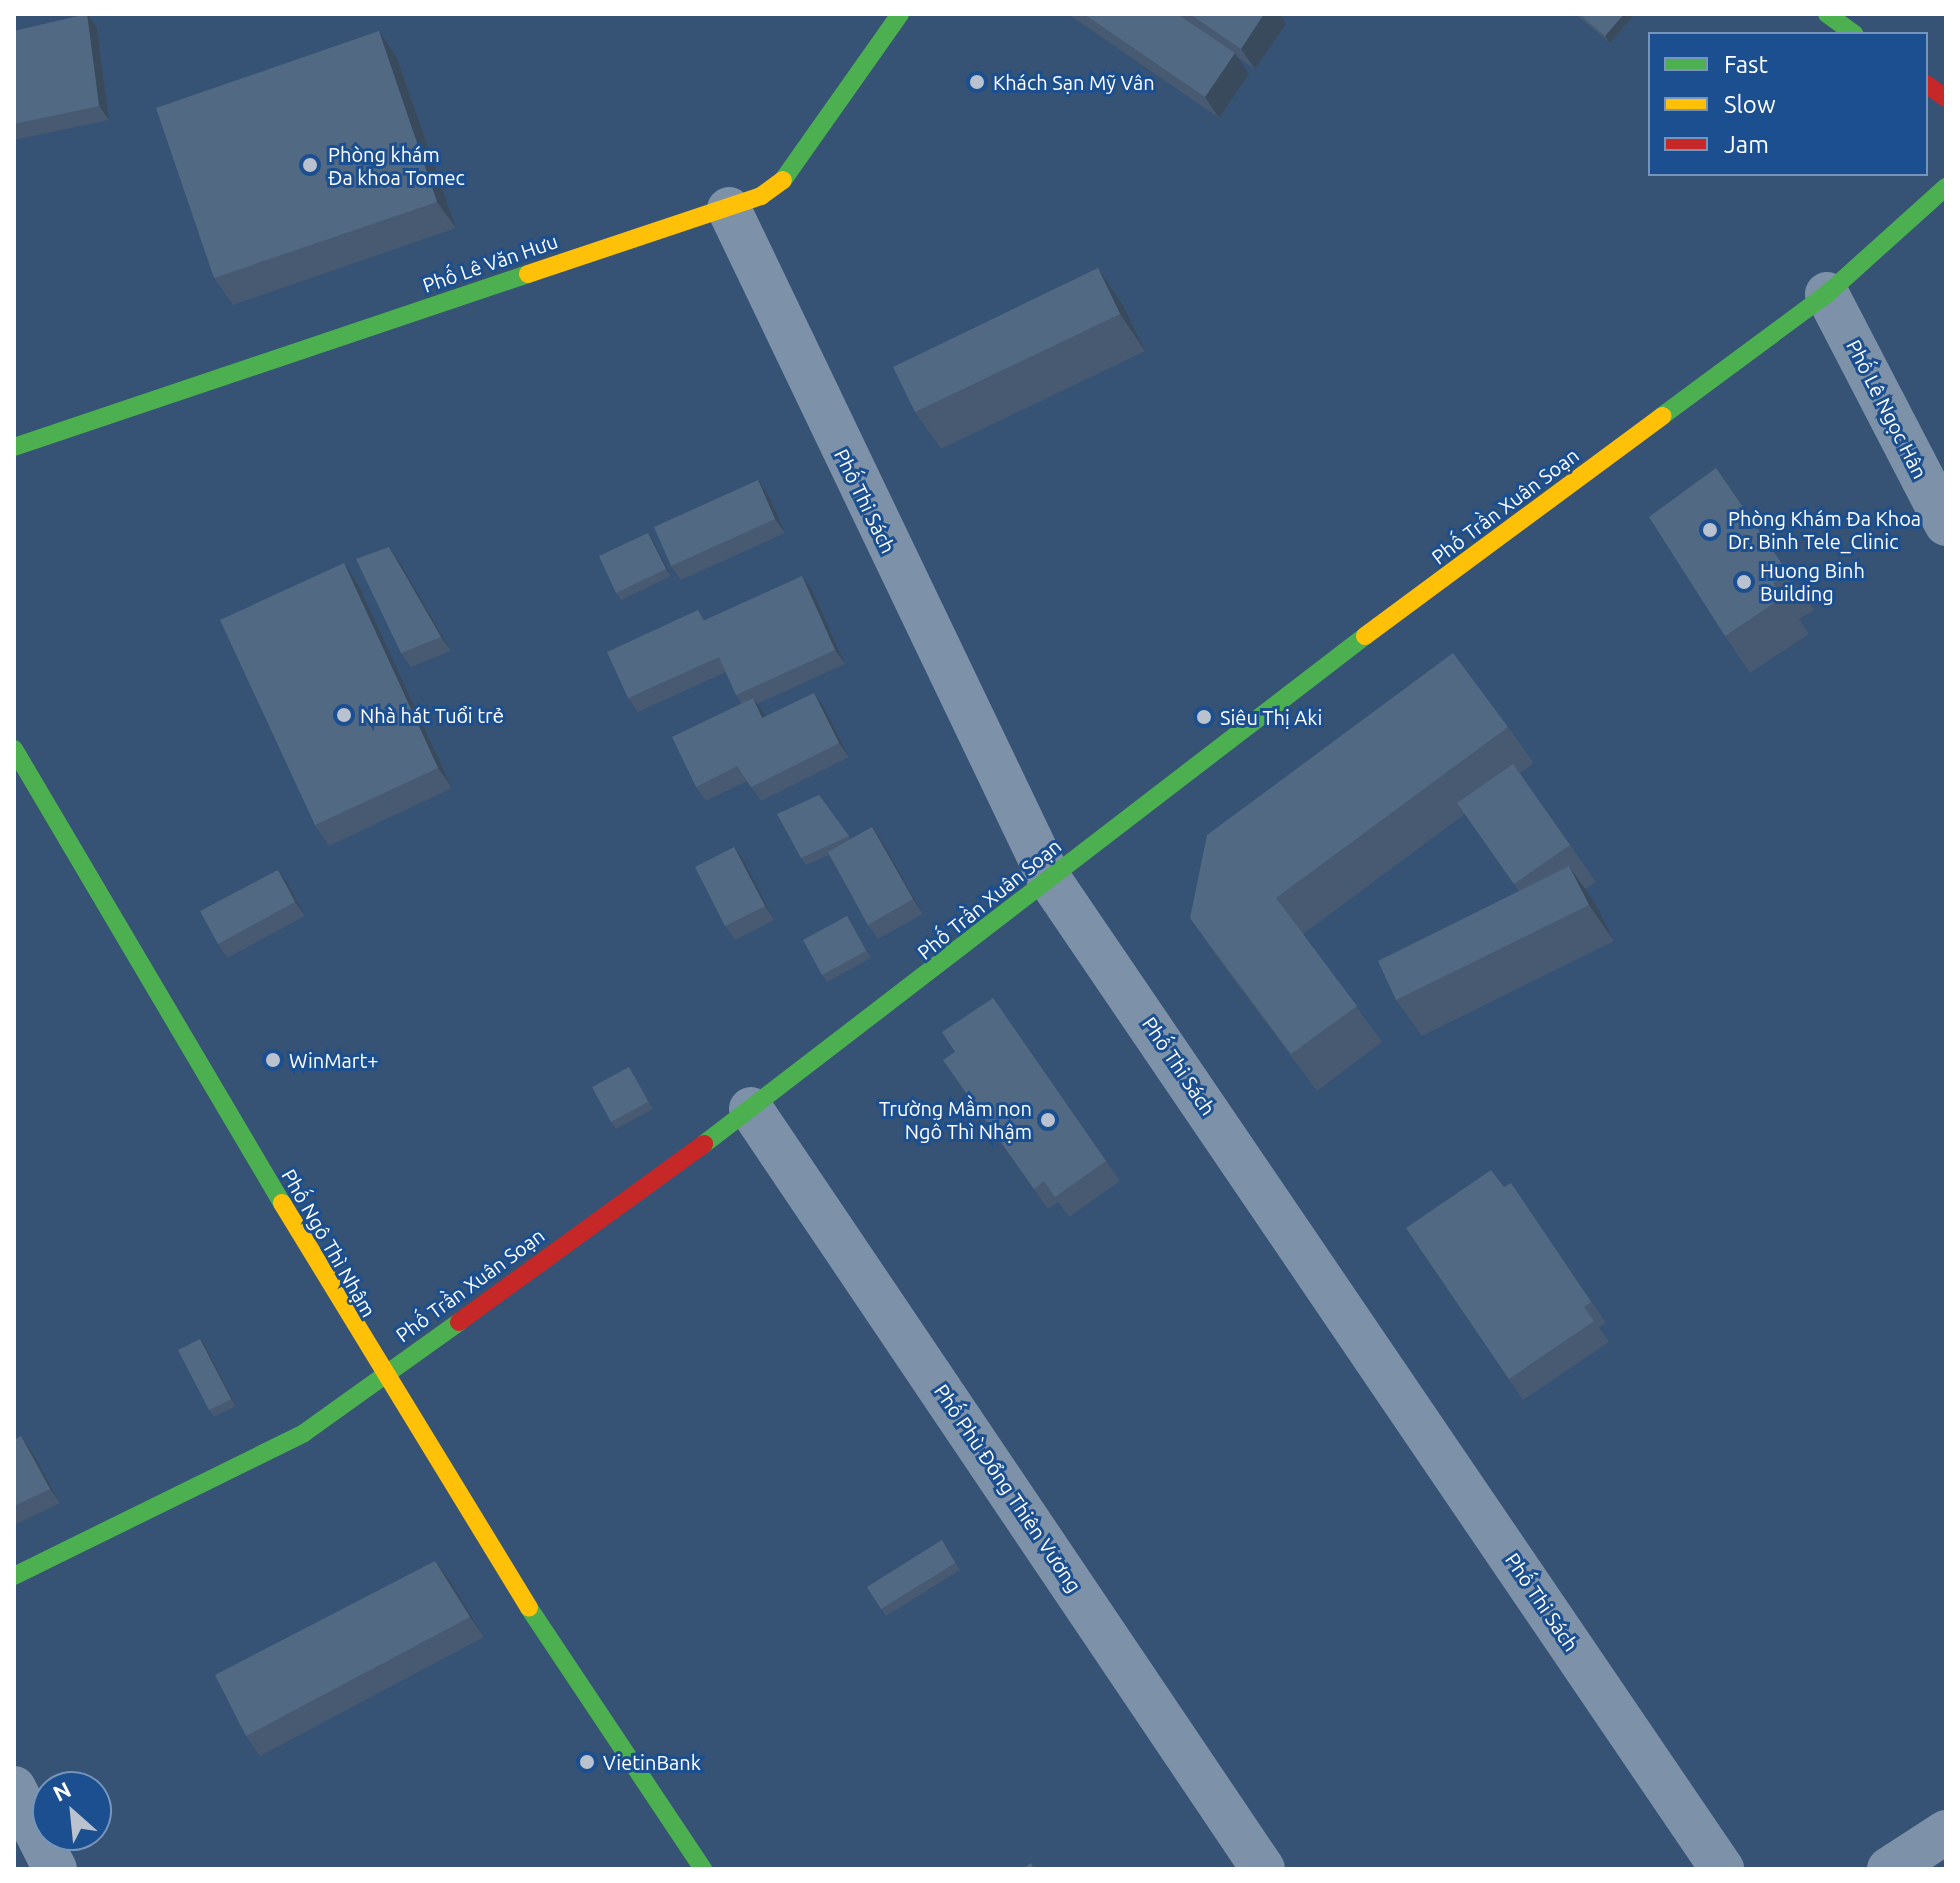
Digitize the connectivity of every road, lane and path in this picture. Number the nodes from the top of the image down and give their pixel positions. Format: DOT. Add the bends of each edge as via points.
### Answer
graph roads {
  1 [pos="900,14"];
  2 [pos="1827,14"];
  3 [pos="1852,32"];
  4 [pos="1928,85"];
  5 [pos="1946,98"];
  6 [pos="1946,187"];
  7 [pos="729,209"];
  8 [pos="1827,294"];
  9 [pos="14,447"];
  10 [pos="1946,524"];
  11 [pos="14,749"];
  12 [pos="1050,880"];
  13 [pos="751,1109"];
  14 [pos="382,1378"];
  15 [pos="14,1576"];
  16 [pos="14,1788"];
  17 [pos="1946,1832"];
  18 [pos="55,1869"];
  19 [pos="703,1869"];
  20 [pos="1263,1869"];
  21 [pos="1722,1869"];
  22 [pos="1889,1869"];
  1 -- 7 [label="street, Phố Lê Văn Hưu" via="793,173"];
  2 -- 3 [label="street"];
  4 -- 5 [label="street"];
  6 -- 8 [label="street, Phố Trần Xuân Soạn"];
  7 -- 9 [label="street, Phố Lê Văn Hưu"];
  7 -- 12 [label="street, Phố Thi Sách"];
  8 -- 10 [label="street, Phố Lê Ngọc Hân"];
  8 -- 12 [label="street, Phố Trần Xuân Soạn" via="1140,803"];
  11 -- 14 [label="street, Phố Ngô Thì Nhậm"];
  12 -- 13 [label="street, Phố Trần Xuân Soạn"];
  12 -- 21 [label="street, Phố Thi Sách"];
  13 -- 14 [label="street, Phố Trần Xuân Soạn"];
  13 -- 20 [label="street, Phố Phù Đổng Thiên Vương"];
  14 -- 15 [label="street, Phố Trần Xuân Soạn" via="304,1433"];
  14 -- 19 [label="street, Phố Ngô Thì Nhậm"];
  16 -- 18 [label="street"];
  17 -- 22 [label="street"];
}
